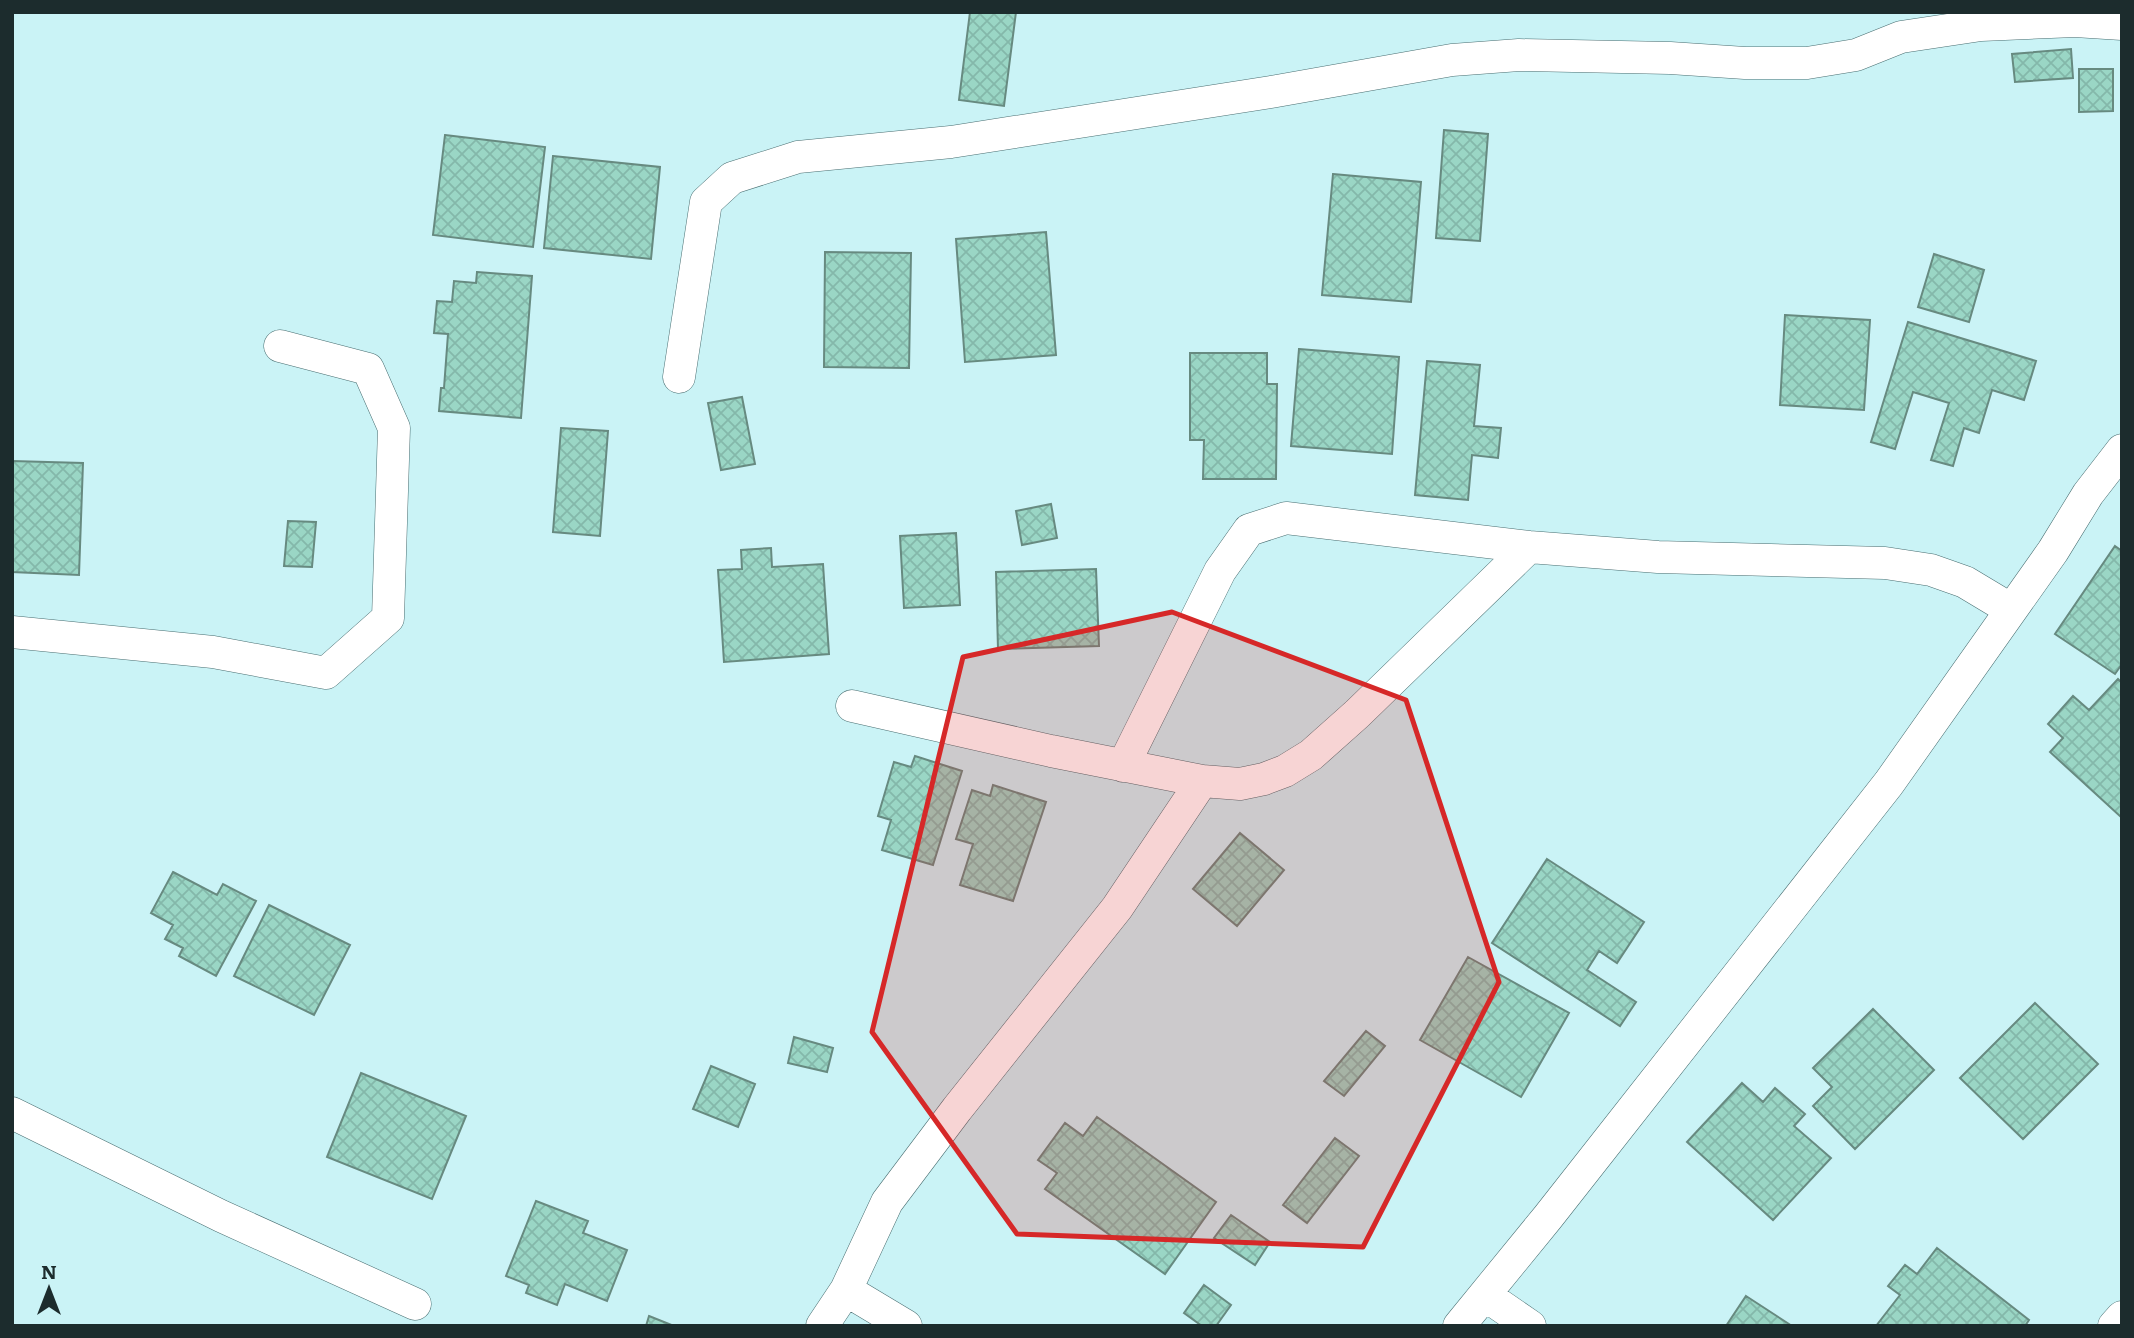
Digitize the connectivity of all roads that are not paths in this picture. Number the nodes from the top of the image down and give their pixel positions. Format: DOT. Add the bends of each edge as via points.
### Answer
graph roads {
  1 [pos="2122,24"];
  2 [pos="279,346"];
  3 [pos="679,377"];
  4 [pos="2122,450"];
  5 [pos="1529,547"];
  6 [pos="2010,609"];
  7 [pos="12,632"];
  8 [pos="852,706"];
  9 [pos="1123,766"];
  10 [pos="1202,781"];
  11 [pos="12,1113"];
  12 [pos="846,1290"];
  13 [pos="1485,1295"];
  14 [pos="415,1304"];
  15 [pos="2122,1317"];
  16 [pos="822,1326"];
  17 [pos="906,1326"];
  18 [pos="1459,1326"];
  19 [pos="1530,1326"];
  20 [pos="2114,1326"];
  1 -- 3 [label="street" via="2075,21 1981,26 1901,37 1856,55 1807,63 1519,55 1452,60 951,142 798,157 732,178 706,202"];
  2 -- 7 [label="street" via="368,369 394,428 388,618 326,673 214,652"];
  4 -- 6 [label="street"];
  5 -- 6 [label="street" via="1658,557 1885,563 1931,570 1965,582"];
  5 -- 9 [label="street" via="1286,518 1249,530 1220,571"];
  5 -- 10 [label="street" via="1311,755 1264,779 1240,784"];
  6 -- 13 [label="street" via="1889,783"];
  8 -- 9 [label="street"];
  9 -- 10 [label="street"];
  10 -- 12 [label="street" via="1117,908 887,1202"];
  11 -- 14 [label="street" via="221,1216"];
  12 -- 16 [label="street"];
  12 -- 17 [label="street"];
  13 -- 18 [label="street"];
  13 -- 19 [label="street"];
  15 -- 20 [label="street"];
}
